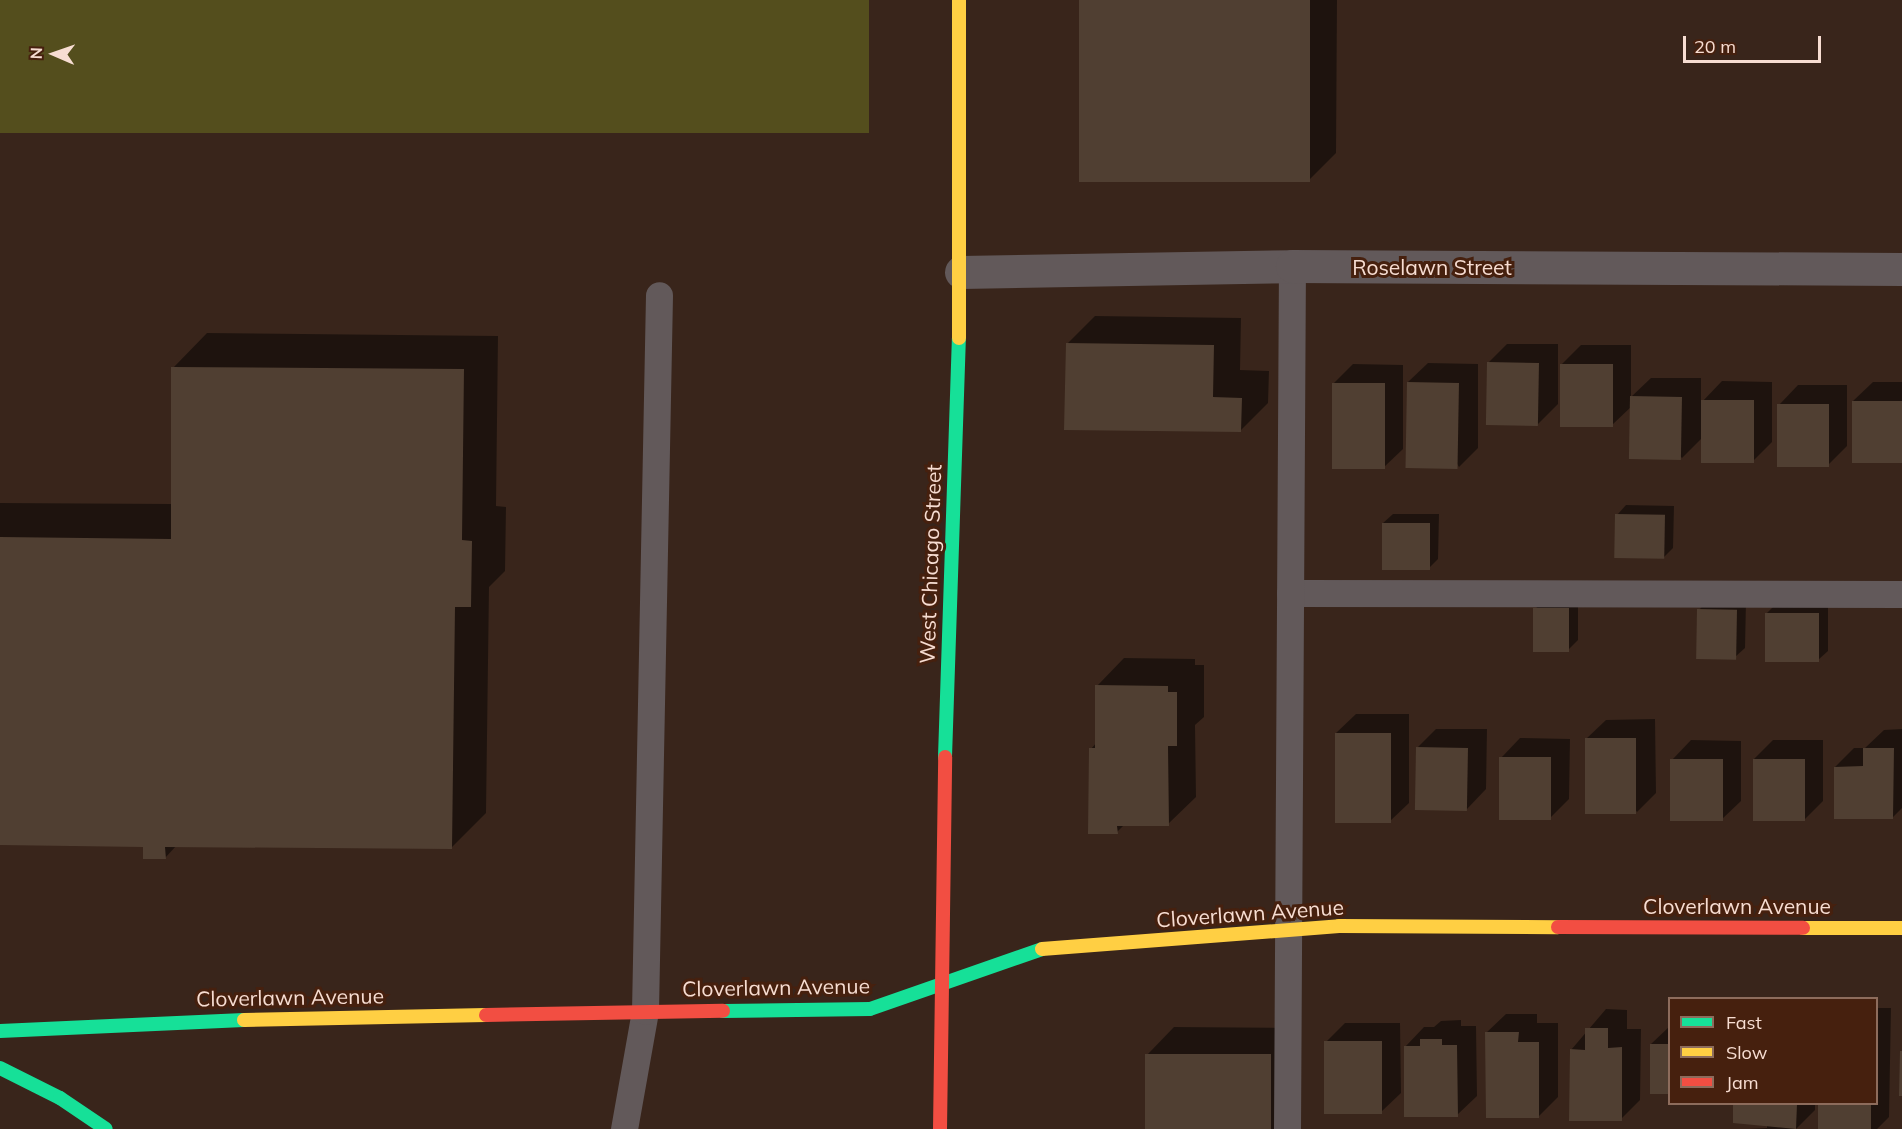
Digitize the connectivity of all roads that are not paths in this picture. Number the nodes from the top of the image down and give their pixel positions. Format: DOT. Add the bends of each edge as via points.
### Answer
graph roads {
  1 [pos="958,0"];
  2 [pos="1292,266"];
  3 [pos="1902,269"];
  4 [pos="961,272"];
  5 [pos="659,295"];
  6 [pos="1290,593"];
  7 [pos="1902,594"];
  8 [pos="1902,928"];
  9 [pos="1288,933"];
  10 [pos="942,984"];
  11 [pos="645,1011"];
  12 [pos="0,1031"];
  13 [pos="0,1068"];
  14 [pos="106,1129"];
  15 [pos="624,1129"];
  16 [pos="940,1129"];
  17 [pos="1287,1129"];
  1 -- 4 [label="street, West Chicago Street"];
  2 -- 3 [label="street, Roselawn Street"];
  2 -- 4 [label="street, Roselawn Street"];
  2 -- 6 [label="lane"];
  4 -- 10 [label="street, West Chicago Street" via="941,874"];
  5 -- 11 [label="lane"];
  6 -- 7 [label="lane"];
  6 -- 9 [label="lane"];
  8 -- 9 [label="street, Cloverlawn Avenue" via="1340,927"];
  9 -- 10 [label="street, Cloverlawn Avenue" via="1038,949"];
  9 -- 17 [label="lane"];
  10 -- 11 [label="street, Cloverlawn Avenue" via="870,1009"];
  10 -- 16 [label="street, West Chicago Street"];
  11 -- 12 [label="street, Cloverlawn Avenue" via="154,1021"];
  11 -- 15 [label="lane"];
  13 -- 14 [label="street" via="60,1098"];
}
